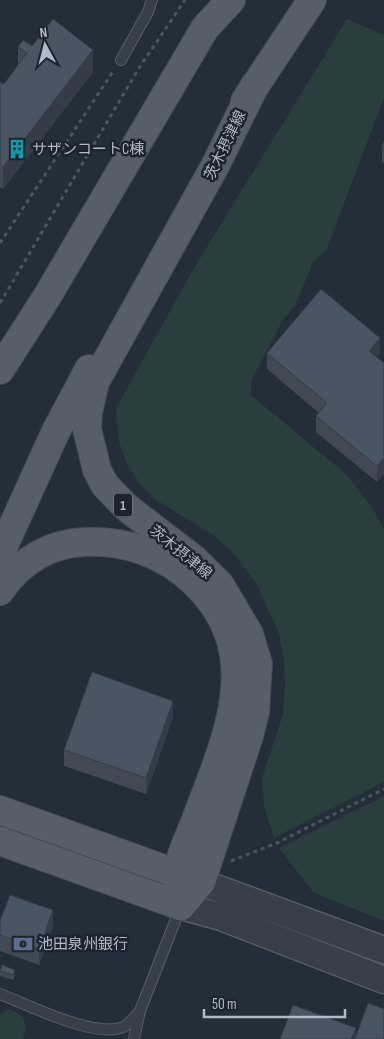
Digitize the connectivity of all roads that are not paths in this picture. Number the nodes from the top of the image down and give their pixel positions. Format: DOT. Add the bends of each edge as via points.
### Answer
graph roads {
  1 [pos="152,0"];
  2 [pos="231,0"];
  3 [pos="312,0"];
  4 [pos="121,60"];
  5 [pos="255,85"];
  6 [pos="48,295"];
  7 [pos="0,350"];
  8 [pos="0,370"];
  9 [pos="0,554"];
  10 [pos="0,591"];
  11 [pos="0,810"];
  12 [pos="0,841"];
  13 [pos="189,878"];
  14 [pos="181,906"];
  15 [pos="384,950"];
  16 [pos="384,980"];
  17 [pos="0,994"];
  18 [pos="140,1011"];
  19 [pos="134,1039"];
  1 -- 4 [label="lane"];
  2 -- 6 [label="main road" via="205,28"];
  3 -- 5 [label="main road, 茨木摂津線 / 1"];
  5 -- 9 [label="main road, 茨木摂津線 / 1" via="71,401"];
  5 -- 13 [label="main road, 茨木摂津線 / 1" via="215,166 95,382 88,412 90,449 96,470 105,484 136,516 212,575 234,605 256,652 255,712"];
  6 -- 7 [label="main road" via="16,325"];
  6 -- 8 [label="main road"];
  10 -- 13 [label="main road, 茨木摂津線 / 1" via="25,564 51,549 79,542 110,543 144,550 179,569 199,587 218,612 233,652 236,679 234,707"];
  11 -- 13 [label="main road"];
  12 -- 14 [label="main road"];
  13 -- 14 [label="main road, 茨木摂津線 / 1"];
  13 -- 15 [label="street"];
  14 -- 16 [label="street" via="221,917"];
  14 -- 18 [label="lane"];
  17 -- 18 [label="lane" via="81,1025 106,1031 124,1027"];
  18 -- 19 [label="lane"];
}
